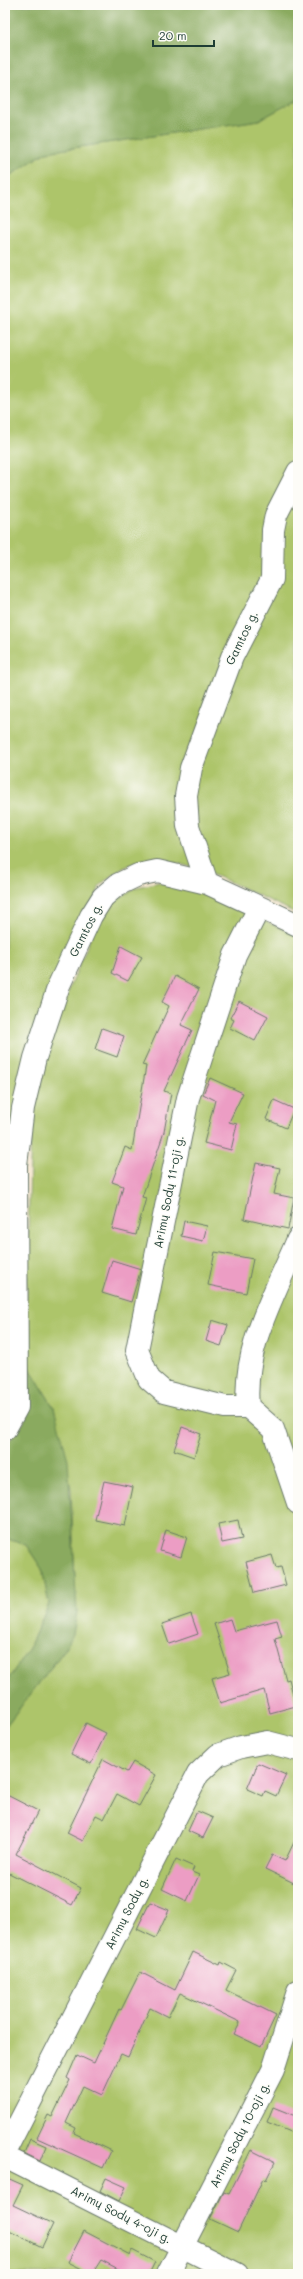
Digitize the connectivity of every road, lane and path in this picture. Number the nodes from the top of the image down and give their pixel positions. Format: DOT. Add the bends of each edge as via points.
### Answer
graph roads {
  1 [pos="298,472"];
  2 [pos="207,883"];
  3 [pos="259,908"];
  4 [pos="298,925"];
  5 [pos="298,1239"];
  6 [pos="248,1407"];
  7 [pos="5,1429"];
  8 [pos="298,1503"];
  9 [pos="298,1750"];
  10 [pos="298,1991"];
  11 [pos="5,2150"];
  12 [pos="5,2157"];
  13 [pos="182,2246"];
  14 [pos="168,2274"];
  15 [pos="237,2274"];
  1 -- 2 [label="street, Gamtos g." via="276,515 273,530 272,579 232,657 191,768 186,796 188,826"];
  2 -- 3 [label="street"];
  2 -- 7 [label="street, Gamtos g." via="158,871 138,875 117,885 103,898 92,916 59,985 35,1058 22,1115 16,1165 17,1407"];
  3 -- 4 [label="street"];
  3 -- 6 [label="street, Arimų Sodų 11-oji g." via="236,955 188,1098 137,1350 149,1378 164,1392 225,1407"];
  5 -- 6 [label="street" via="253,1346 246,1388"];
  6 -- 8 [label="street" via="273,1429"];
  9 -- 11 [label="street, Arimų Sodų g." via="267,1742 241,1747 218,1755 198,1774"];
  10 -- 13 [label="street, Arimų Sodų 10-oji g." via="273,2070"];
  12 -- 13 [label="street, Arimų Sodų 4-oji g."];
  13 -- 14 [label="street, Arimų Sodų 10-oji g."];
  13 -- 15 [label="street, Arimų Sodų 4-oji g."];
}
